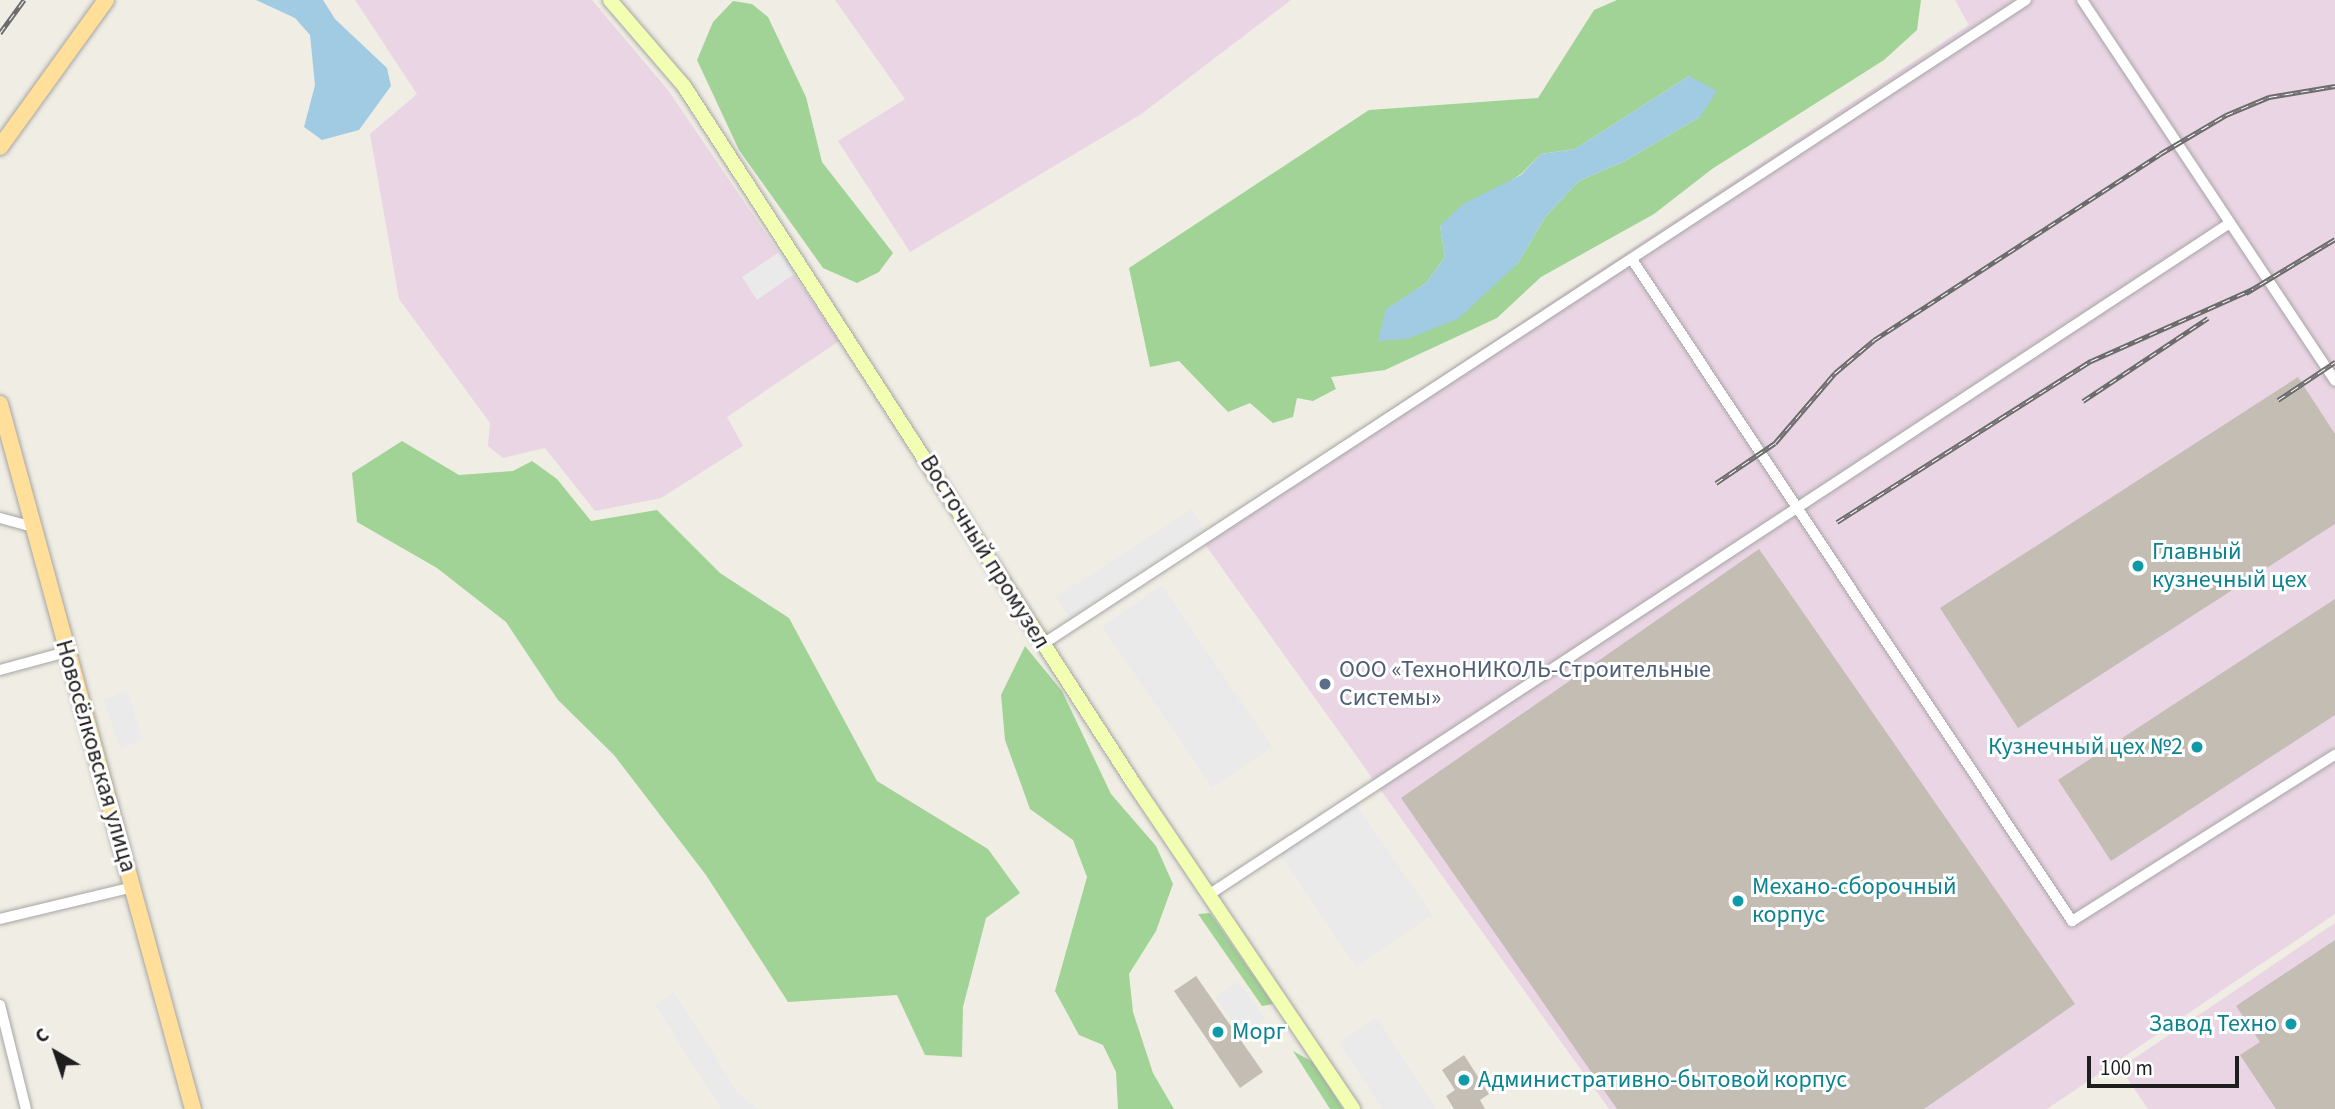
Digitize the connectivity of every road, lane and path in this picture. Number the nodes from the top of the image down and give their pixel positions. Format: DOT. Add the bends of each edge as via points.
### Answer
graph roads {
  1 [pos="106,0"];
  2 [pos="610,0"];
  3 [pos="2026,0"];
  4 [pos="2082,0"];
  5 [pos="0,147"];
  6 [pos="2230,223"];
  7 [pos="1633,261"];
  8 [pos="2335,381"];
  9 [pos="0,404"];
  10 [pos="1795,505"];
  11 [pos="0,518"];
  12 [pos="33,527"];
  13 [pos="1043,644"];
  14 [pos="66,652"];
  15 [pos="0,670"];
  16 [pos="2335,755"];
  17 [pos="133,887"];
  18 [pos="1210,894"];
  19 [pos="0,919"];
  20 [pos="0,1005"];
  21 [pos="26,1109"];
  22 [pos="193,1109"];
  23 [pos="1353,1109"];
  1 -- 5 [label="main road"];
  2 -- 13 [label="street, Восточный промузел" via="684,86"];
  3 -- 7 [label="street"];
  4 -- 6 [label="street"];
  6 -- 8 [label="street"];
  6 -- 10 [label="street"];
  7 -- 10 [label="street"];
  7 -- 13 [label="street"];
  9 -- 12 [label="main road, Новосёлковская улица"];
  10 -- 16 [label="street" via="2072,921"];
  10 -- 18 [label="street"];
  11 -- 12 [label="street"];
  12 -- 14 [label="main road, Новосёлковская улица"];
  13 -- 18 [label="street, Восточный промузел"];
  14 -- 15 [label="street"];
  14 -- 17 [label="main road, Новосёлковская улица"];
  17 -- 19 [label="street"];
  17 -- 22 [label="main road, Новосёлковская улица"];
  18 -- 23 [label="street, Восточный промузел"];
  20 -- 21 [label="street"];
}
